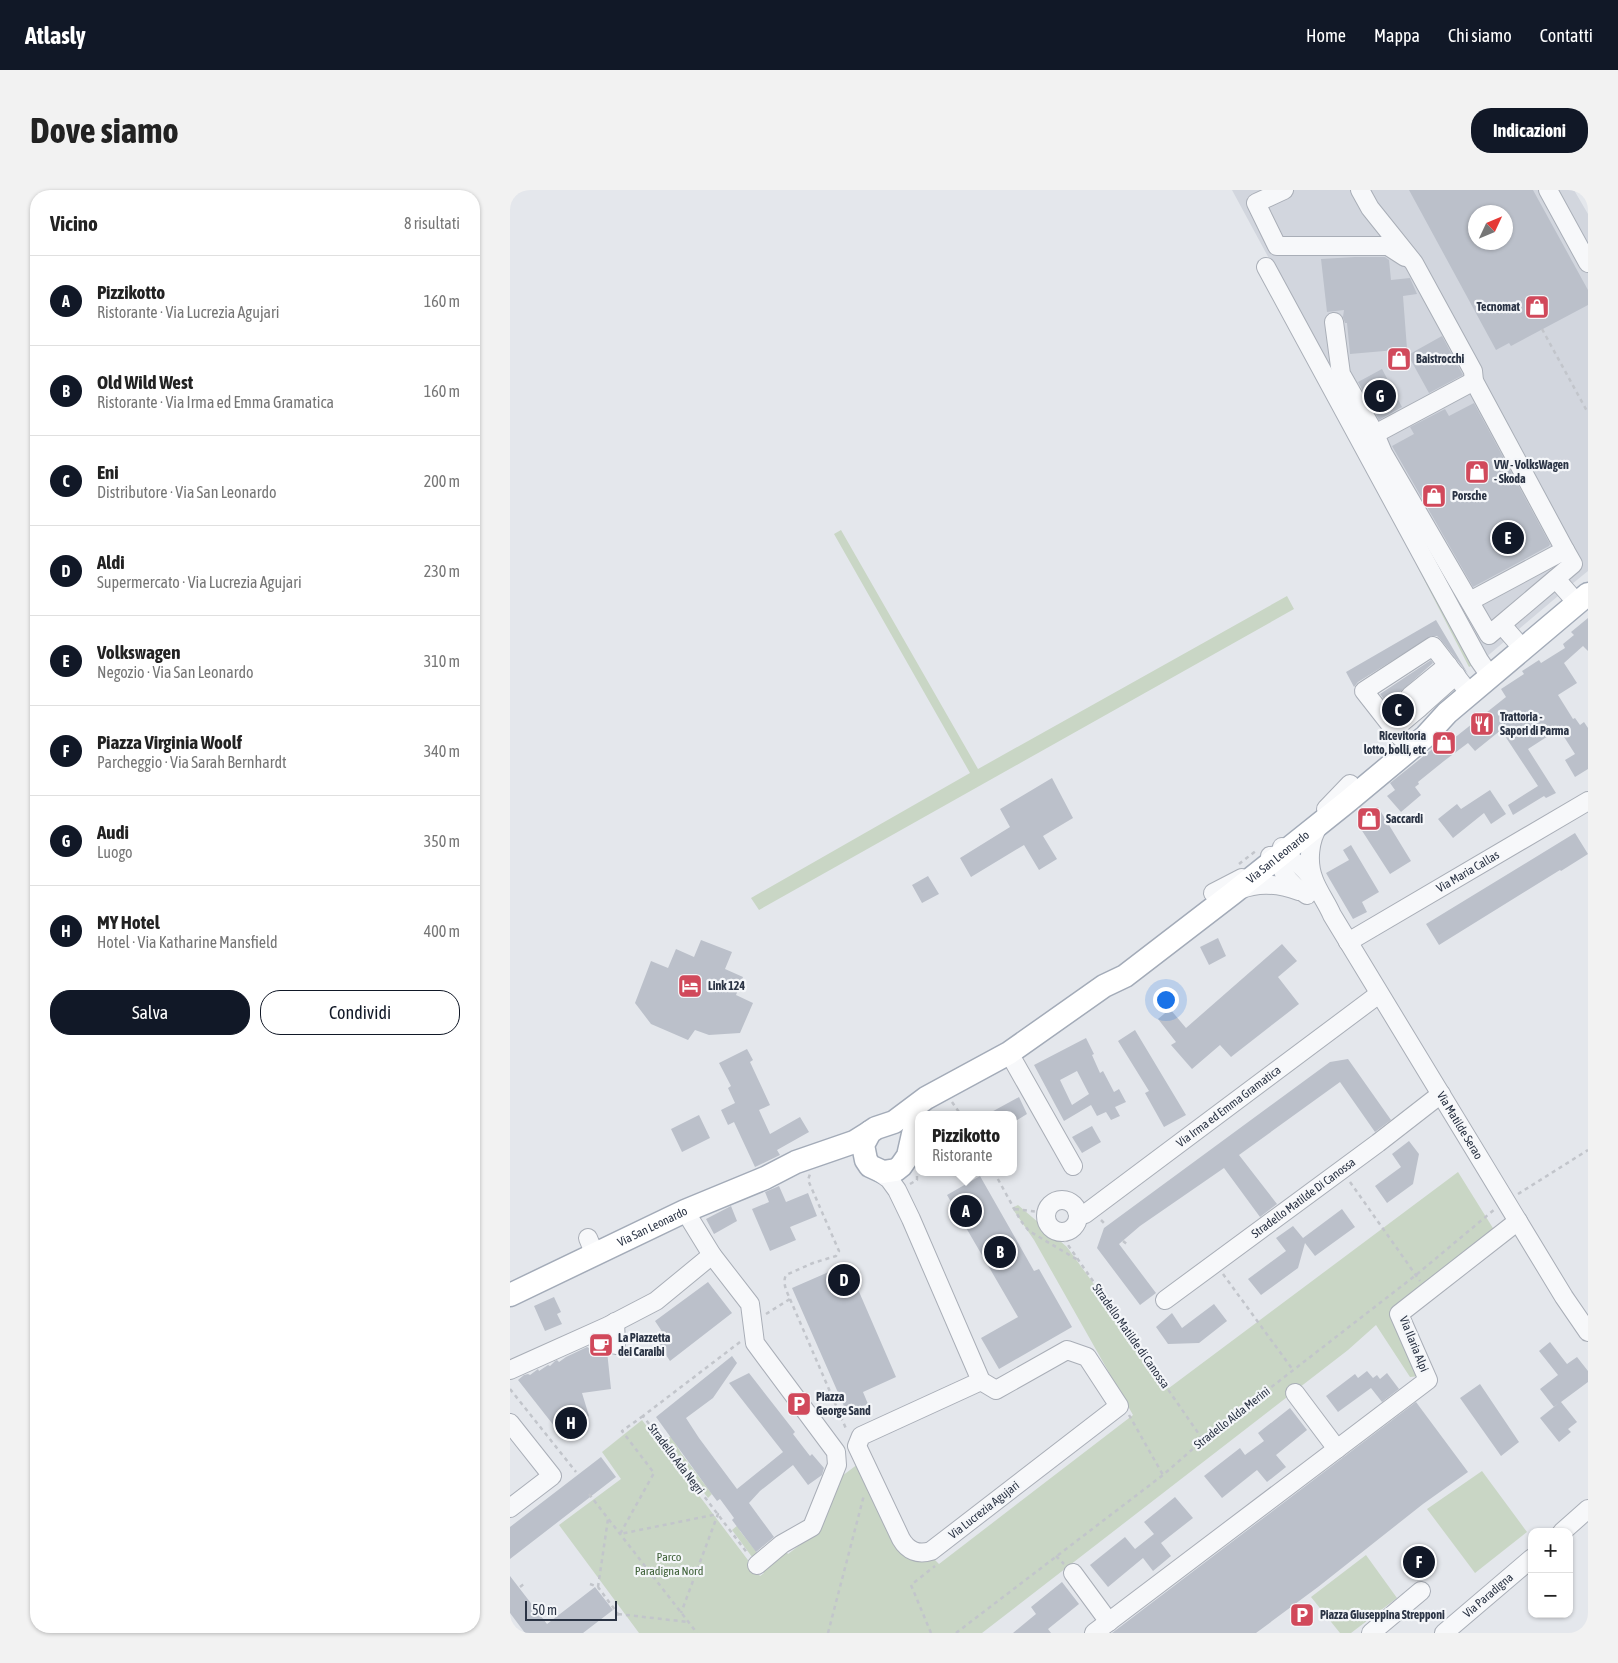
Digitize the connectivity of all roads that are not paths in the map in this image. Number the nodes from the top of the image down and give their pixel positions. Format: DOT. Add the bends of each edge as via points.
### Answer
graph roads {
  1 [pos="1284,190"];
  2 [pos="1360,190"];
  3 [pos="1548,190"];
  4 [pos="1414,262"];
  5 [pos="1588,263"];
  6 [pos="1266,267"];
  7 [pos="1334,322"];
  8 [pos="1474,381"];
  9 [pos="1375,434"];
  10 [pos="1565,550"];
  11 [pos="1556,579"];
  12 [pos="1585,596"];
  13 [pos="1470,601"];
  14 [pos="1502,624"];
  15 [pos="1523,649"];
  16 [pos="1452,670"];
  17 [pos="1490,676"];
  18 [pos="1470,694"];
  19 [pos="1447,713"];
  20 [pos="1350,784"];
  21 [pos="1588,801"];
  22 [pos="1323,821"];
  23 [pos="1279,856"];
  24 [pos="1312,891"];
  25 [pos="1223,893"];
  26 [pos="1348,942"];
  27 [pos="1380,994"];
  28 [pos="1009,1053"];
  29 [pos="939,1092"];
  30 [pos="1441,1094"];
  31 [pos="927,1111"];
  32 [pos="877,1129"];
  33 [pos="915,1130"];
  34 [pos="911,1161"];
  35 [pos="805,1166"];
  36 [pos="1072,1166"];
  37 [pos="873,1168"];
  38 [pos="685,1211"];
  39 [pos="1077,1211"];
  40 [pos="911,1219"];
  41 [pos="1518,1221"];
  42 [pos="712,1255"];
  43 [pos="510,1295"];
  44 [pos="1165,1300"];
  45 [pos="609,1322"];
  46 [pos="1588,1332"];
  47 [pos="616,1345"];
  48 [pos="510,1370"];
  49 [pos="981,1380"];
  50 [pos="1295,1393"];
  51 [pos="510,1423"];
  52 [pos="1337,1448"];
  53 [pos="510,1508"];
  54 [pos="1588,1509"];
  55 [pos="1567,1528"];
  56 [pos="1528,1561"];
  57 [pos="757,1565"];
  58 [pos="1073,1573"];
  59 [pos="1421,1591"];
  60 [pos="1109,1622"];
  61 [pos="1094,1633"];
  62 [pos="1371,1633"];
  63 [pos="1444,1633"];
  1 -- 4 [label="street" via="1256,203 1277,246 1388,246"];
  2 -- 4 [label="street" via="1370,208"];
  3 -- 5 [label="street"];
  4 -- 8 [label="street" via="1473,371"];
  6 -- 17 [label="street"];
  7 -- 9 [label="street" via="1341,374"];
  8 -- 9 [label="street"];
  8 -- 10 [label="street"];
  9 -- 13 [label="street"];
  10 -- 11 [label="street" via="1573,564"];
  10 -- 13 [label="street"];
  11 -- 12 [label="street"];
  11 -- 14 [label="street"];
  12 -- 15 [label="main road, Via San Leonardo"];
  13 -- 14 [label="street" via="1489,636"];
  14 -- 15 [label="street"];
  15 -- 17 [label="main road, Via San Leonardo"];
  16 -- 16 [label="street" via="1433,646 1364,691 1397,733"];
  16 -- 18 [label="street"];
  17 -- 18 [label="main road, Via San Leonardo"];
  18 -- 19 [label="main road, Via San Leonardo"];
  19 -- 20 [label="main road, Via San Leonardo"];
  19 -- 22 [label="main road, Via San Leonardo" via="1428,734"];
  20 -- 23 [label="street" via="1326,810 1283,845"];
  20 -- 25 [label="main road, Via San Leonardo"];
  21 -- 26 [label="street, Via Maria Callas"];
  22 -- 23 [label="main road, Via San Leonardo"];
  22 -- 24 [label="street, Via Matilde Serao" via="1315,832 1310,853"];
  23 -- 24 [label="street, Via Matilde Serao" via="1300,865"];
  23 -- 25 [label="main road, Via San Leonardo"];
  24 -- 25 [label="street" via="1275,885 1249,886"];
  24 -- 26 [label="street, Via Matilde Serao" via="1327,902"];
  25 -- 28 [label="main road, Via San Leonardo" via="1118,971 1101,988"];
  26 -- 27 [label="street, Via Matilde Serao"];
  27 -- 30 [label="street, Via Matilde Serao"];
  27 -- 39 [label="street, Via Irma ed Emma Gramatica" via="1092,1209 1082,1215"];
  28 -- 29 [label="main road, Via San Leonardo"];
  28 -- 36 [label="street"];
  29 -- 31 [label="main road"];
  29 -- 32 [label="main road, Via San Leonardo" via="894,1122"];
  30 -- 41 [label="street, Via Matilde Serao"];
  30 -- 44 [label="street, Stradello Matilde Di Canossa"];
  32 -- 34 [label="main road" via="892,1126 899,1130 908,1142"];
  32 -- 35 [label="main road, Via San Leonardo"];
  32 -- 37 [label="main road" via="863,1145 863,1153"];
  33 -- 34 [label="main road"];
  34 -- 37 [label="main road" via="890,1172"];
  34 -- 40 [label="street" via="904,1187"];
  35 -- 37 [label="main road, Via San Leonardo" via="838,1157"];
  35 -- 38 [label="main road, Via San Leonardo" via="765,1178"];
  37 -- 40 [label="street" via="889,1179"];
  38 -- 42 [label="street"];
  38 -- 43 [label="main road, Via San Leonardo" via="591,1247"];
  39 -- 39 [label="street" via="1078,1218 1067,1232 1059,1232 1046,1221 1049,1206 1059,1201 1067,1201"];
  40 -- 49 [label="street"];
  41 -- 46 [label="street, Via Matilde Serao"];
  41 -- 52 [label="street, Via Ilaria Alpi" via="1399,1314 1428,1380"];
  42 -- 45 [label="street" via="656,1301"];
  42 -- 57 [label="street" via="750,1304 755,1343 836,1452 837,1465 812,1526 782,1544"];
  45 -- 47 [label="street"];
  45 -- 48 [label="street"];
  49 -- 49 [label="street, Via Lucrezia Agujari" via="861,1436 857,1446 905,1546 911,1550 932,1551 1119,1406 1087,1356 1067,1350 996,1390"];
  50 -- 52 [label="street"];
  51 -- 53 [label="street" via="552,1476"];
  52 -- 60 [label="street, Via Ilaria Alpi"];
  54 -- 55 [label="street"];
  56 -- 63 [label="street, Via Paradigna"];
  58 -- 60 [label="street"];
  59 -- 62 [label="street"];
  60 -- 61 [label="street, Via Ilaria Alpi"];
}
